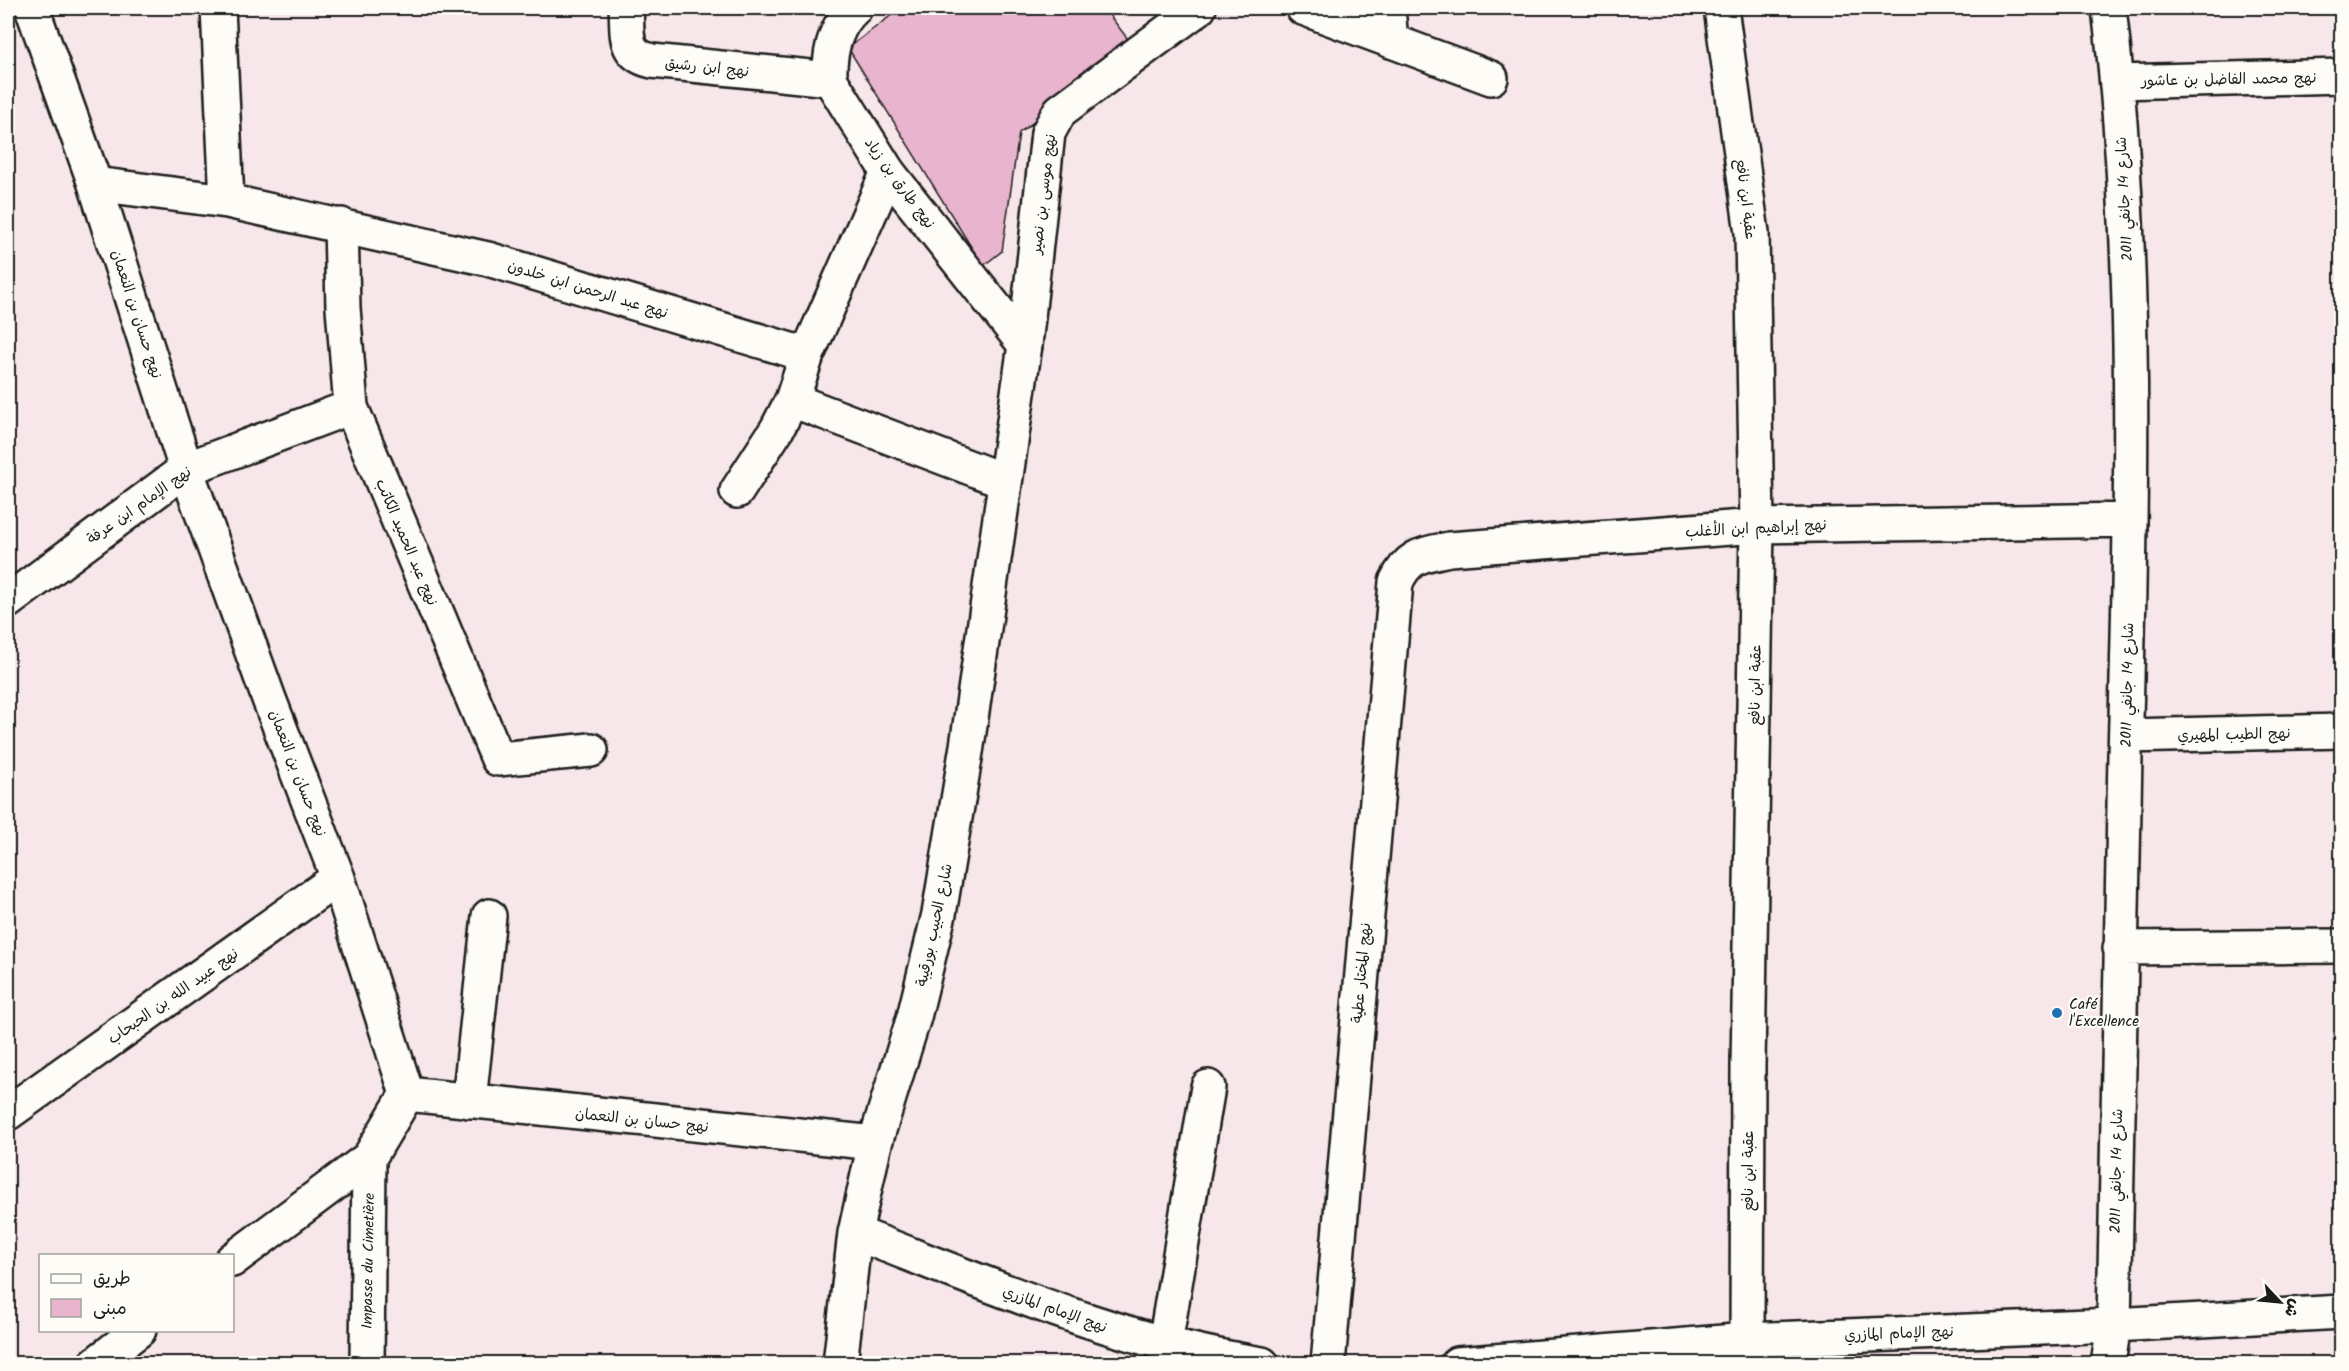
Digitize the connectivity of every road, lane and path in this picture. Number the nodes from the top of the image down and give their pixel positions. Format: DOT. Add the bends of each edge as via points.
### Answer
graph roads {
  1 [pos="32,8"];
  2 [pos="218,8"];
  3 [pos="626,8"];
  4 [pos="855,8"];
  5 [pos="1199,8"];
  6 [pos="1303,8"];
  7 [pos="1388,8"];
  8 [pos="1721,8"];
  9 [pos="2109,8"];
  10 [pos="1391,41"];
  11 [pos="2342,76"];
  12 [pos="1491,78"];
  13 [pos="830,79"];
  14 [pos="2117,82"];
  15 [pos="888,172"];
  16 [pos="95,184"];
  17 [pos="227,201"];
  18 [pos="340,225"];
  19 [pos="1025,345"];
  20 [pos="807,355"];
  21 [pos="792,399"];
  22 [pos="351,407"];
  23 [pos="186,469"];
  24 [pos="1005,481"];
  25 [pos="737,491"];
  26 [pos="2130,520"];
  27 [pos="1757,526"];
  28 [pos="1396,582"];
  29 [pos="8,601"];
  30 [pos="2342,731"];
  31 [pos="2126,736"];
  32 [pos="591,750"];
  33 [pos="338,878"];
  34 [pos="489,916"];
  35 [pos="2342,946"];
  36 [pos="2120,948"];
  37 [pos="1209,1087"];
  38 [pos="407,1094"];
  39 [pos="470,1101"];
  40 [pos="8,1113"];
  41 [pos="875,1143"];
  42 [pos="369,1158"];
  43 [pos="855,1233"];
  44 [pos="234,1259"];
  45 [pos="2342,1312"];
  46 [pos="2114,1324"];
  47 [pos="136,1332"];
  48 [pos="1165,1344"];
  49 [pos="1745,1352"];
  50 [pos="95,1364"];
  51 [pos="367,1364"];
  52 [pos="840,1364"];
  53 [pos="1262,1364"];
  54 [pos="1328,1364"];
  55 [pos="1457,1364"];
  56 [pos="2108,1364"];
  1 -- 16 [label="street, نهج حسان بن النعمان"];
  2 -- 17 [label="street"];
  3 -- 13 [label="street, نهج ابن رشيق" via="630,47 640,58"];
  4 -- 13 [label="street" via="838,31 829,63"];
  5 -- 19 [label="street, نهج موسى بن نصير" via="1060,111 1048,133"];
  6 -- 10 [label="street"];
  7 -- 10 [label="street"];
  8 -- 27 [label="street, عقبة ابن نافع" via="1752,234"];
  9 -- 14 [label="street, شارع 14 جانفي 2011"];
  10 -- 12 [label="street"];
  11 -- 14 [label="street, نهج محمد الفاضل بن عاشور"];
  13 -- 15 [label="street, نهج طارق بن زياد"];
  14 -- 26 [label="street, شارع 14 جانفي 2011" via="2127,252"];
  15 -- 19 [label="street, نهج طارق بن زياد"];
  15 -- 20 [label="street"];
  16 -- 17 [label="street, نهج عبد الرحمن ابن خلدون"];
  16 -- 23 [label="street, نهج حسان بن النعمان"];
  17 -- 18 [label="street, نهج عبد الرحمن ابن خلدون"];
  18 -- 20 [label="street, نهج عبد الرحمن ابن خلدون" via="488,259"];
  18 -- 22 [label="street, نهج عبد الحميد الكاتب"];
  19 -- 24 [label="street, نهج موسى بن نصير"];
  20 -- 21 [label="street"];
  21 -- 24 [label="street"];
  21 -- 25 [label="street"];
  22 -- 23 [label="street, نهج الإمام ابن عرفة"];
  22 -- 32 [label="street, نهج عبد الحميد الكاتب" via="498,759"];
  23 -- 29 [label="street, نهج الإمام ابن عرفة"];
  23 -- 33 [label="street, نهج حسان بن النعمان"];
  24 -- 41 [label="street, شارع الحبيب بورقيبة" via="939,914 914,1017"];
  26 -- 27 [label="street, نهج إبراهيم ابن الأغلب"];
  26 -- 31 [label="street, شارع 14 جانفي 2011"];
  27 -- 28 [label="street, نهج إبراهيم ابن الأغلب" via="1449,549 1418,555 1404,566"];
  27 -- 49 [label="street, عقبة ابن نافع"];
  28 -- 54 [label="street, نهج المختار عطية"];
  30 -- 31 [label="street, نهج الطيب المهيري"];
  31 -- 36 [label="street, شارع 14 جانفي 2011"];
  33 -- 38 [label="street, نهج حسان بن النعمان"];
  33 -- 40 [label="street, نهج عبيد الله بن الحبحاب"];
  34 -- 39 [label="street"];
  35 -- 36 [label="street"];
  36 -- 46 [label="street, شارع 14 جانفي 2011"];
  37 -- 48 [label="street"];
  38 -- 39 [label="street, نهج حسان بن النعمان"];
  38 -- 42 [label="street"];
  39 -- 41 [label="street, نهج حسان بن النعمان"];
  41 -- 43 [label="street, شارع الحبيب بورقيبة"];
  42 -- 44 [label="street"];
  42 -- 51 [label="street, Impasse du Cimetière"];
  43 -- 48 [label="street, نهج الإمام المازري" via="1049,1308"];
  43 -- 52 [label="street, شارع الحبيب بورقيبة"];
  45 -- 46 [label="street, نهج الإمام المازري"];
  46 -- 49 [label="street, نهج الإمام المازري"];
  46 -- 56 [label="street, شارع 14 جانفي 2011"];
  47 -- 50 [label="street"];
  48 -- 53 [label="street, نهج الإمام المازري"];
  49 -- 55 [label="street, نهج الإمام المازري"];
}
